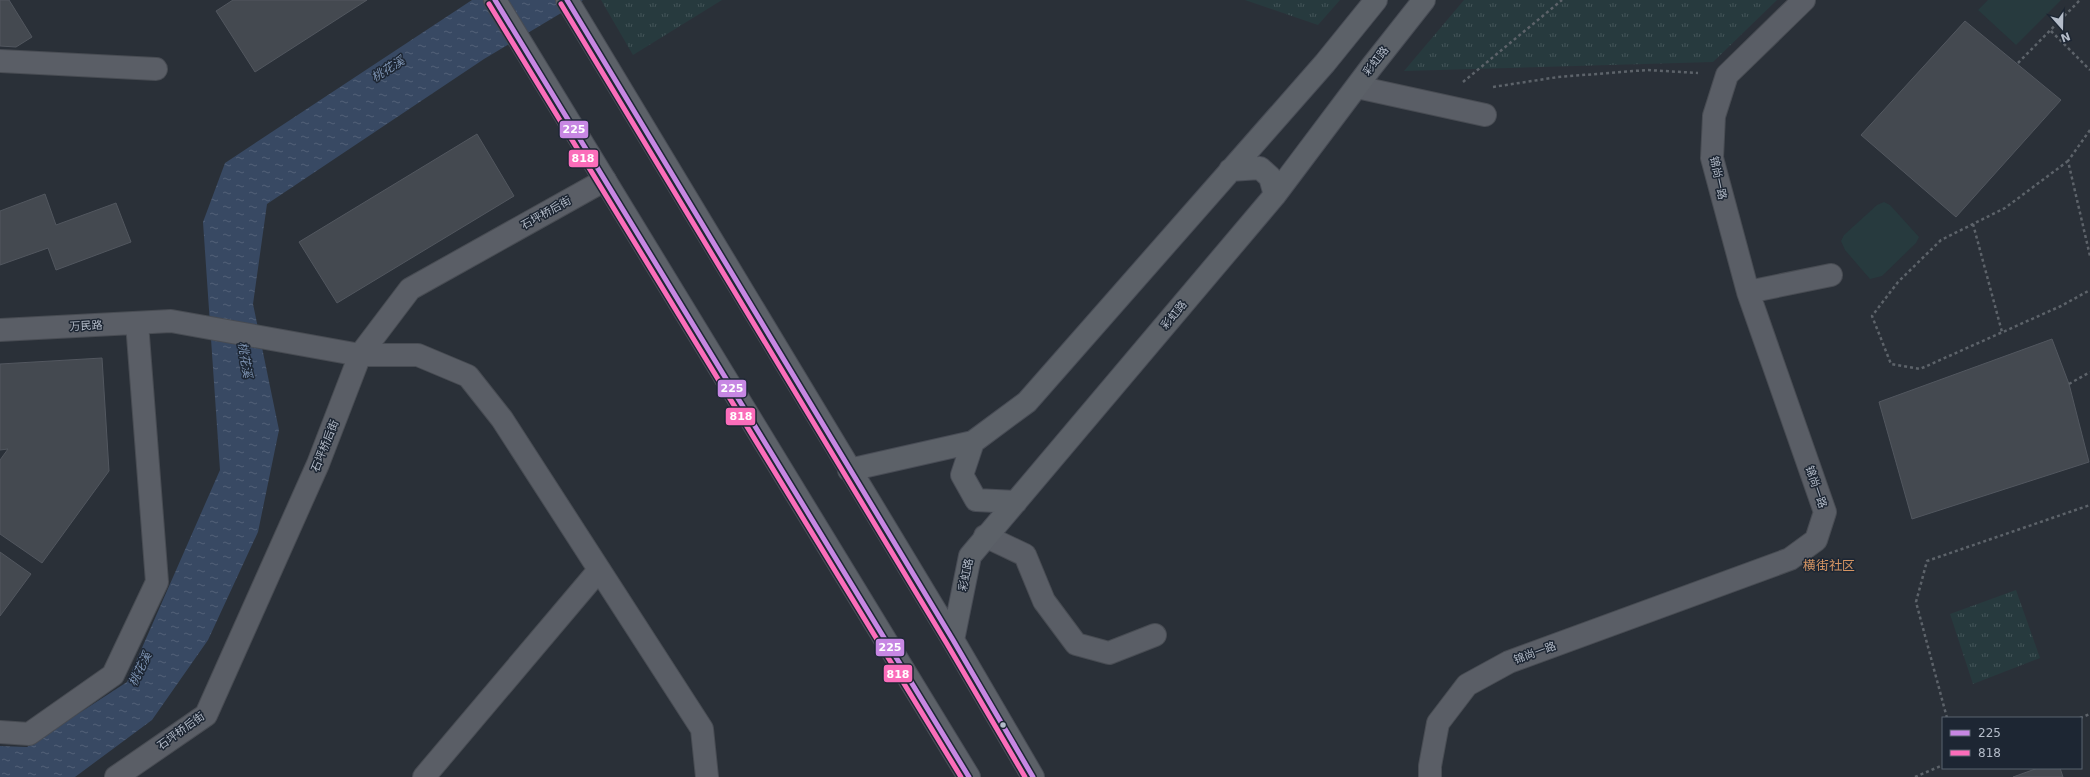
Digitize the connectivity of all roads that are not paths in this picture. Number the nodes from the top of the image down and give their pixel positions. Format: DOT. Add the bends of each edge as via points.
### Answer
graph roads {
  1 [pos="495,0"];
  2 [pos="567,0"];
  3 [pos="1376,0"];
  4 [pos="1424,0"];
  5 [pos="1804,0"];
  6 [pos="0,61"];
  7 [pos="156,69"];
  8 [pos="1357,87"];
  9 [pos="1485,115"];
  10 [pos="1230,170"];
  11 [pos="605,180"];
  12 [pos="1275,195"];
  13 [pos="1831,275"];
  14 [pos="1748,292"];
  15 [pos="137,323"];
  16 [pos="0,330"];
  17 [pos="351,353"];
  18 [pos="973,442"];
  19 [pos="849,470"];
  20 [pos="1016,502"];
  21 [pos="985,536"];
  22 [pos="600,570"];
  23 [pos="1155,635"];
  24 [pos="953,640"];
  25 [pos="0,732"];
  26 [pos="431,774"];
  27 [pos="116,777"];
  28 [pos="708,777"];
  29 [pos="969,777"];
  30 [pos="1034,777"];
  31 [pos="1430,777"];
  1 -- 11 [label="main road"];
  2 -- 19 [label="main road"];
  3 -- 10 [label="main road" via="1325,63"];
  4 -- 8 [label="main road, 彩虹路"];
  5 -- 14 [label="street, 锦尚一路" via="1727,75 1714,116 1712,158"];
  6 -- 7 [label="street"];
  8 -- 9 [label="street"];
  8 -- 12 [label="main road, 彩虹路"];
  10 -- 12 [label="main road" via="1260,168 1270,176"];
  10 -- 18 [label="main road" via="1027,402"];
  11 -- 17 [label="street, 石坪桥后街" via="410,289"];
  11 -- 29 [label="main road"];
  12 -- 20 [label="main road, 彩虹路"];
  13 -- 14 [label="street"];
  14 -- 31 [label="street, 锦尚一路" via="1825,512 1816,540 1790,558 1509,662 1467,684 1438,723"];
  15 -- 16 [label="street, 万民路"];
  15 -- 17 [label="street, 万民路" via="171,321"];
  15 -- 25 [label="street" via="157,582 113,675 29,734"];
  17 -- 22 [label="street, 万民路" via="418,355 468,376 502,419"];
  17 -- 27 [label="street, 石坪桥后街" via="318,464 206,715"];
  18 -- 19 [label="main road"];
  18 -- 20 [label="main road" via="962,475 976,500"];
  19 -- 24 [label="main road"];
  20 -- 21 [label="main road, 彩虹路"];
  21 -- 23 [label="street" via="1025,555 1044,601 1076,644 1109,653"];
  21 -- 24 [label="main road, 彩虹路" via="970,556"];
  22 -- 26 [label="street"];
  22 -- 28 [label="street, 万民路" via="702,729"];
  24 -- 30 [label="main road"];
}
